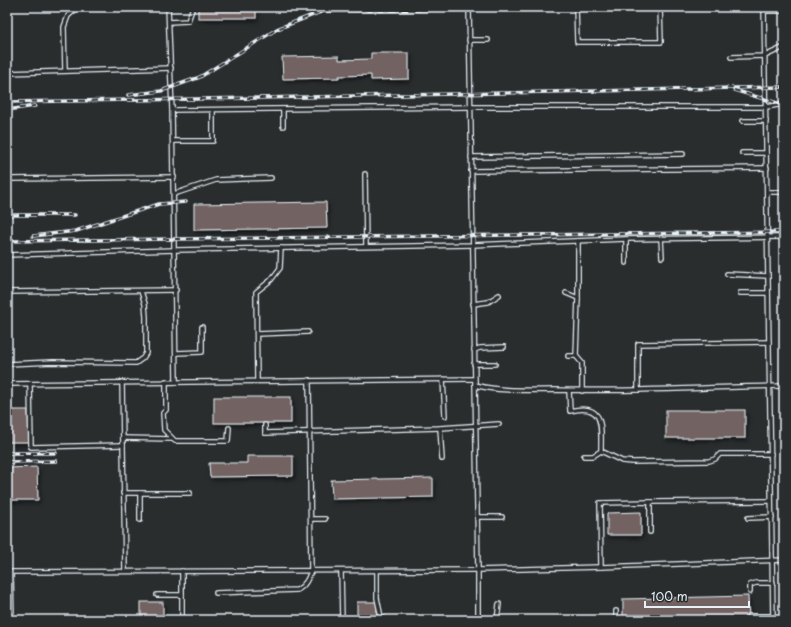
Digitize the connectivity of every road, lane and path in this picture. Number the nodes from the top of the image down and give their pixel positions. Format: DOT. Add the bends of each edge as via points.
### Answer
graph roads {
  1 [pos="78,7"];
  2 [pos="168,7"];
  3 [pos="192,7"];
  4 [pos="469,7"];
  5 [pos="576,7"];
  6 [pos="660,7"];
  7 [pos="764,9"];
  8 [pos="784,11"];
  9 [pos="169,22"];
  10 [pos="469,40"];
  11 [pos="488,40"];
  12 [pos="784,47"];
  13 [pos="765,56"];
  14 [pos="731,57"];
  15 [pos="171,68"];
  16 [pos="65,71"];
  17 [pos="7,73"];
  18 [pos="784,104"];
  19 [pos="470,107"];
  20 [pos="766,107"];
  21 [pos="172,110"];
  22 [pos="213,110"];
  23 [pos="283,110"];
  24 [pos="744,121"];
  25 [pos="766,121"];
  26 [pos="283,126"];
  27 [pos="173,142"];
  28 [pos="742,153"];
  29 [pos="683,154"];
  30 [pos="766,154"];
  31 [pos="471,157"];
  32 [pos="767,168"];
  33 [pos="471,171"];
  34 [pos="365,174"];
  35 [pos="174,177"];
  36 [pos="271,178"];
  37 [pos="11,179"];
  38 [pos="767,192"];
  39 [pos="784,192"];
  40 [pos="174,194"];
  41 [pos="767,237"];
  42 [pos="784,237"];
  43 [pos="661,238"];
  44 [pos="626,239"];
  45 [pos="578,241"];
  46 [pos="472,245"];
  47 [pos="366,246"];
  48 [pos="281,248"];
  49 [pos="175,250"];
  50 [pos="7,255"];
  51 [pos="662,257"];
  52 [pos="626,263"];
  53 [pos="727,274"];
  54 [pos="768,276"];
  55 [pos="141,290"];
  56 [pos="176,290"];
  57 [pos="7,292"];
  58 [pos="566,293"];
  59 [pos="740,293"];
  60 [pos="768,293"];
  61 [pos="499,295"];
  62 [pos="578,298"];
  63 [pos="473,304"];
  64 [pos="202,327"];
  65 [pos="308,332"];
  66 [pos="257,334"];
  67 [pos="769,342"];
  68 [pos="504,347"];
  69 [pos="474,350"];
  70 [pos="176,353"];
  71 [pos="568,356"];
  72 [pos="576,356"];
  73 [pos="7,364"];
  74 [pos="474,364"];
  75 [pos="495,364"];
  76 [pos="443,379"];
  77 [pos="474,379"];
  78 [pos="309,380"];
  79 [pos="166,381"];
  80 [pos="176,381"];
  81 [pos="257,381"];
  82 [pos="122,382"];
  83 [pos="7,384"];
  84 [pos="30,384"];
  85 [pos="475,385"];
  86 [pos="770,386"];
  87 [pos="784,386"];
  88 [pos="638,390"];
  89 [pos="569,391"];
  90 [pos="582,391"];
  91 [pos="445,416"];
  92 [pos="499,424"];
  93 [pos="265,425"];
  94 [pos="476,426"];
  95 [pos="228,428"];
  96 [pos="440,428"];
  97 [pos="310,432"];
  98 [pos="123,438"];
  99 [pos="172,439"];
  100 [pos="123,445"];
  101 [pos="601,451"];
  102 [pos="771,454"];
  103 [pos="584,456"];
  104 [pos="442,458"];
  105 [pos="123,493"];
  106 [pos="140,493"];
  107 [pos="190,493"];
  108 [pos="772,501"];
  109 [pos="650,502"];
  110 [pos="477,517"];
  111 [pos="502,517"];
  112 [pos="772,517"];
  113 [pos="748,518"];
  114 [pos="311,519"];
  115 [pos="325,519"];
  116 [pos="140,520"];
  117 [pos="650,532"];
  118 [pos="772,560"];
  119 [pos="784,560"];
  120 [pos="601,567"];
  121 [pos="478,570"];
  122 [pos="125,571"];
  123 [pos="182,571"];
  124 [pos="311,571"];
  125 [pos="341,571"];
  126 [pos="376,571"];
  127 [pos="9,572"];
  128 [pos="773,583"];
  129 [pos="750,592"];
  130 [pos="216,593"];
  131 [pos="157,595"];
  132 [pos="182,595"];
  133 [pos="499,604"];
  134 [pos="616,611"];
  135 [pos="7,612"];
  136 [pos="12,612"];
  137 [pos="749,616"];
  138 [pos="773,618"];
  139 [pos="12,620"];
  140 [pos="182,620"];
  141 [pos="342,620"];
  142 [pos="387,620"];
  143 [pos="478,620"];
  144 [pos="497,620"];
  145 [pos="616,620"];
  1 -- 16 [label="lane" via="68,16 64,27"];
  2 -- 9 [label="lane"];
  3 -- 9 [label="lane" via="188,21"];
  4 -- 10 [label="lane"];
  5 -- 6 [label="lane" via="577,42 661,42"];
  7 -- 8 [label="lane"];
  7 -- 13 [label="lane"];
  9 -- 15 [label="lane"];
  10 -- 11 [label="lane"];
  10 -- 19 [label="lane"];
  12 -- 13 [label="lane"];
  13 -- 14 [label="lane"];
  13 -- 20 [label="lane"];
  15 -- 16 [label="lane"];
  15 -- 21 [label="lane"];
  16 -- 17 [label="lane"];
  18 -- 20 [label="lane"];
  19 -- 20 [label="lane"];
  19 -- 23 [label="lane"];
  19 -- 31 [label="lane"];
  20 -- 25 [label="lane"];
  21 -- 22 [label="lane"];
  21 -- 27 [label="lane"];
  22 -- 23 [label="lane"];
  22 -- 27 [label="lane" via="213,141"];
  23 -- 26 [label="lane"];
  24 -- 25 [label="lane"];
  25 -- 30 [label="lane"];
  27 -- 35 [label="lane"];
  28 -- 30 [label="lane"];
  29 -- 31 [label="lane"];
  30 -- 32 [label="lane"];
  31 -- 33 [label="lane"];
  32 -- 33 [label="lane"];
  32 -- 38 [label="lane"];
  33 -- 46 [label="lane"];
  34 -- 47 [label="lane"];
  35 -- 37 [label="lane"];
  35 -- 40 [label="lane"];
  36 -- 40 [label="lane" via="216,180"];
  38 -- 39 [label="lane"];
  38 -- 41 [label="lane"];
  40 -- 49 [label="lane"];
  41 -- 42 [label="lane"];
  41 -- 43 [label="lane"];
  41 -- 54 [label="lane"];
  43 -- 44 [label="lane"];
  43 -- 51 [label="lane"];
  44 -- 45 [label="lane"];
  44 -- 52 [label="lane"];
  45 -- 46 [label="lane"];
  45 -- 62 [label="lane"];
  46 -- 47 [label="lane"];
  46 -- 63 [label="lane"];
  47 -- 48 [label="lane"];
  48 -- 49 [label="lane"];
  48 -- 66 [label="lane" via="280,268 271,280 256,292"];
  49 -- 50 [label="lane"];
  49 -- 56 [label="lane"];
  53 -- 54 [label="lane"];
  54 -- 60 [label="lane"];
  55 -- 56 [label="lane"];
  55 -- 57 [label="lane"];
  55 -- 73 [label="lane" via="145,304 147,333 146,353 139,362"];
  56 -- 70 [label="lane"];
  58 -- 62 [label="lane"];
  59 -- 60 [label="lane"];
  60 -- 67 [label="lane"];
  61 -- 63 [label="lane" via="488,302"];
  62 -- 72 [label="lane"];
  63 -- 69 [label="lane"];
  64 -- 70 [label="lane" via="202,352"];
  65 -- 66 [label="lane"];
  66 -- 81 [label="lane"];
  67 -- 86 [label="lane"];
  67 -- 88 [label="lane" via="638,344"];
  68 -- 69 [label="lane"];
  69 -- 74 [label="lane"];
  70 -- 80 [label="lane"];
  71 -- 72 [label="lane"];
  72 -- 90 [label="lane" via="582,363"];
  74 -- 75 [label="lane"];
  74 -- 77 [label="lane"];
  76 -- 77 [label="lane"];
  76 -- 78 [label="lane"];
  76 -- 91 [label="lane"];
  77 -- 85 [label="lane"];
  78 -- 81 [label="lane"];
  78 -- 97 [label="lane"];
  79 -- 80 [label="lane"];
  79 -- 82 [label="lane"];
  79 -- 99 [label="lane" via="164,430"];
  80 -- 81 [label="lane"];
  82 -- 84 [label="lane"];
  82 -- 98 [label="lane"];
  83 -- 84 [label="lane"];
  84 -- 100 [label="lane" via="31,447"];
  85 -- 89 [label="lane" via="499,389"];
  85 -- 94 [label="lane"];
  86 -- 87 [label="lane"];
  86 -- 88 [label="lane"];
  86 -- 102 [label="lane"];
  88 -- 90 [label="lane"];
  89 -- 90 [label="lane"];
  89 -- 101 [label="lane" via="570,411 590,410 598,416 601,422"];
  92 -- 94 [label="lane"];
  93 -- 97 [label="lane" via="265,433"];
  94 -- 96 [label="lane"];
  94 -- 110 [label="lane"];
  95 -- 99 [label="lane" via="228,441"];
  96 -- 97 [label="lane"];
  96 -- 104 [label="lane"];
  97 -- 114 [label="lane"];
  98 -- 99 [label="lane"];
  98 -- 100 [label="lane"];
  100 -- 105 [label="lane"];
  101 -- 102 [label="lane" via="622,461 634,462 709,461 720,454"];
  101 -- 103 [label="lane" via="593,456"];
  102 -- 108 [label="lane"];
  105 -- 106 [label="lane"];
  105 -- 122 [label="lane"];
  106 -- 107 [label="lane"];
  106 -- 116 [label="lane"];
  108 -- 109 [label="lane"];
  108 -- 112 [label="lane"];
  109 -- 117 [label="lane"];
  109 -- 120 [label="lane" via="600,503"];
  110 -- 111 [label="lane"];
  110 -- 121 [label="lane"];
  112 -- 113 [label="lane"];
  112 -- 118 [label="lane"];
  114 -- 115 [label="lane"];
  114 -- 124 [label="lane"];
  118 -- 119 [label="lane"];
  118 -- 120 [label="lane"];
  118 -- 128 [label="lane"];
  120 -- 121 [label="lane"];
  121 -- 126 [label="lane"];
  121 -- 143 [label="lane"];
  122 -- 123 [label="lane"];
  122 -- 127 [label="lane"];
  123 -- 124 [label="lane"];
  123 -- 132 [label="lane"];
  124 -- 125 [label="lane"];
  124 -- 130 [label="lane" via="308,579 297,590"];
  125 -- 126 [label="lane"];
  125 -- 141 [label="lane"];
  126 -- 142 [label="lane" via="381,617"];
  127 -- 136 [label="lane"];
  128 -- 129 [label="lane" via="750,585"];
  128 -- 138 [label="lane"];
  131 -- 132 [label="lane"];
  132 -- 140 [label="lane"];
  133 -- 144 [label="lane"];
  134 -- 145 [label="lane"];
  135 -- 136 [label="lane"];
  136 -- 139 [label="lane"];
  137 -- 138 [label="lane"];
}
